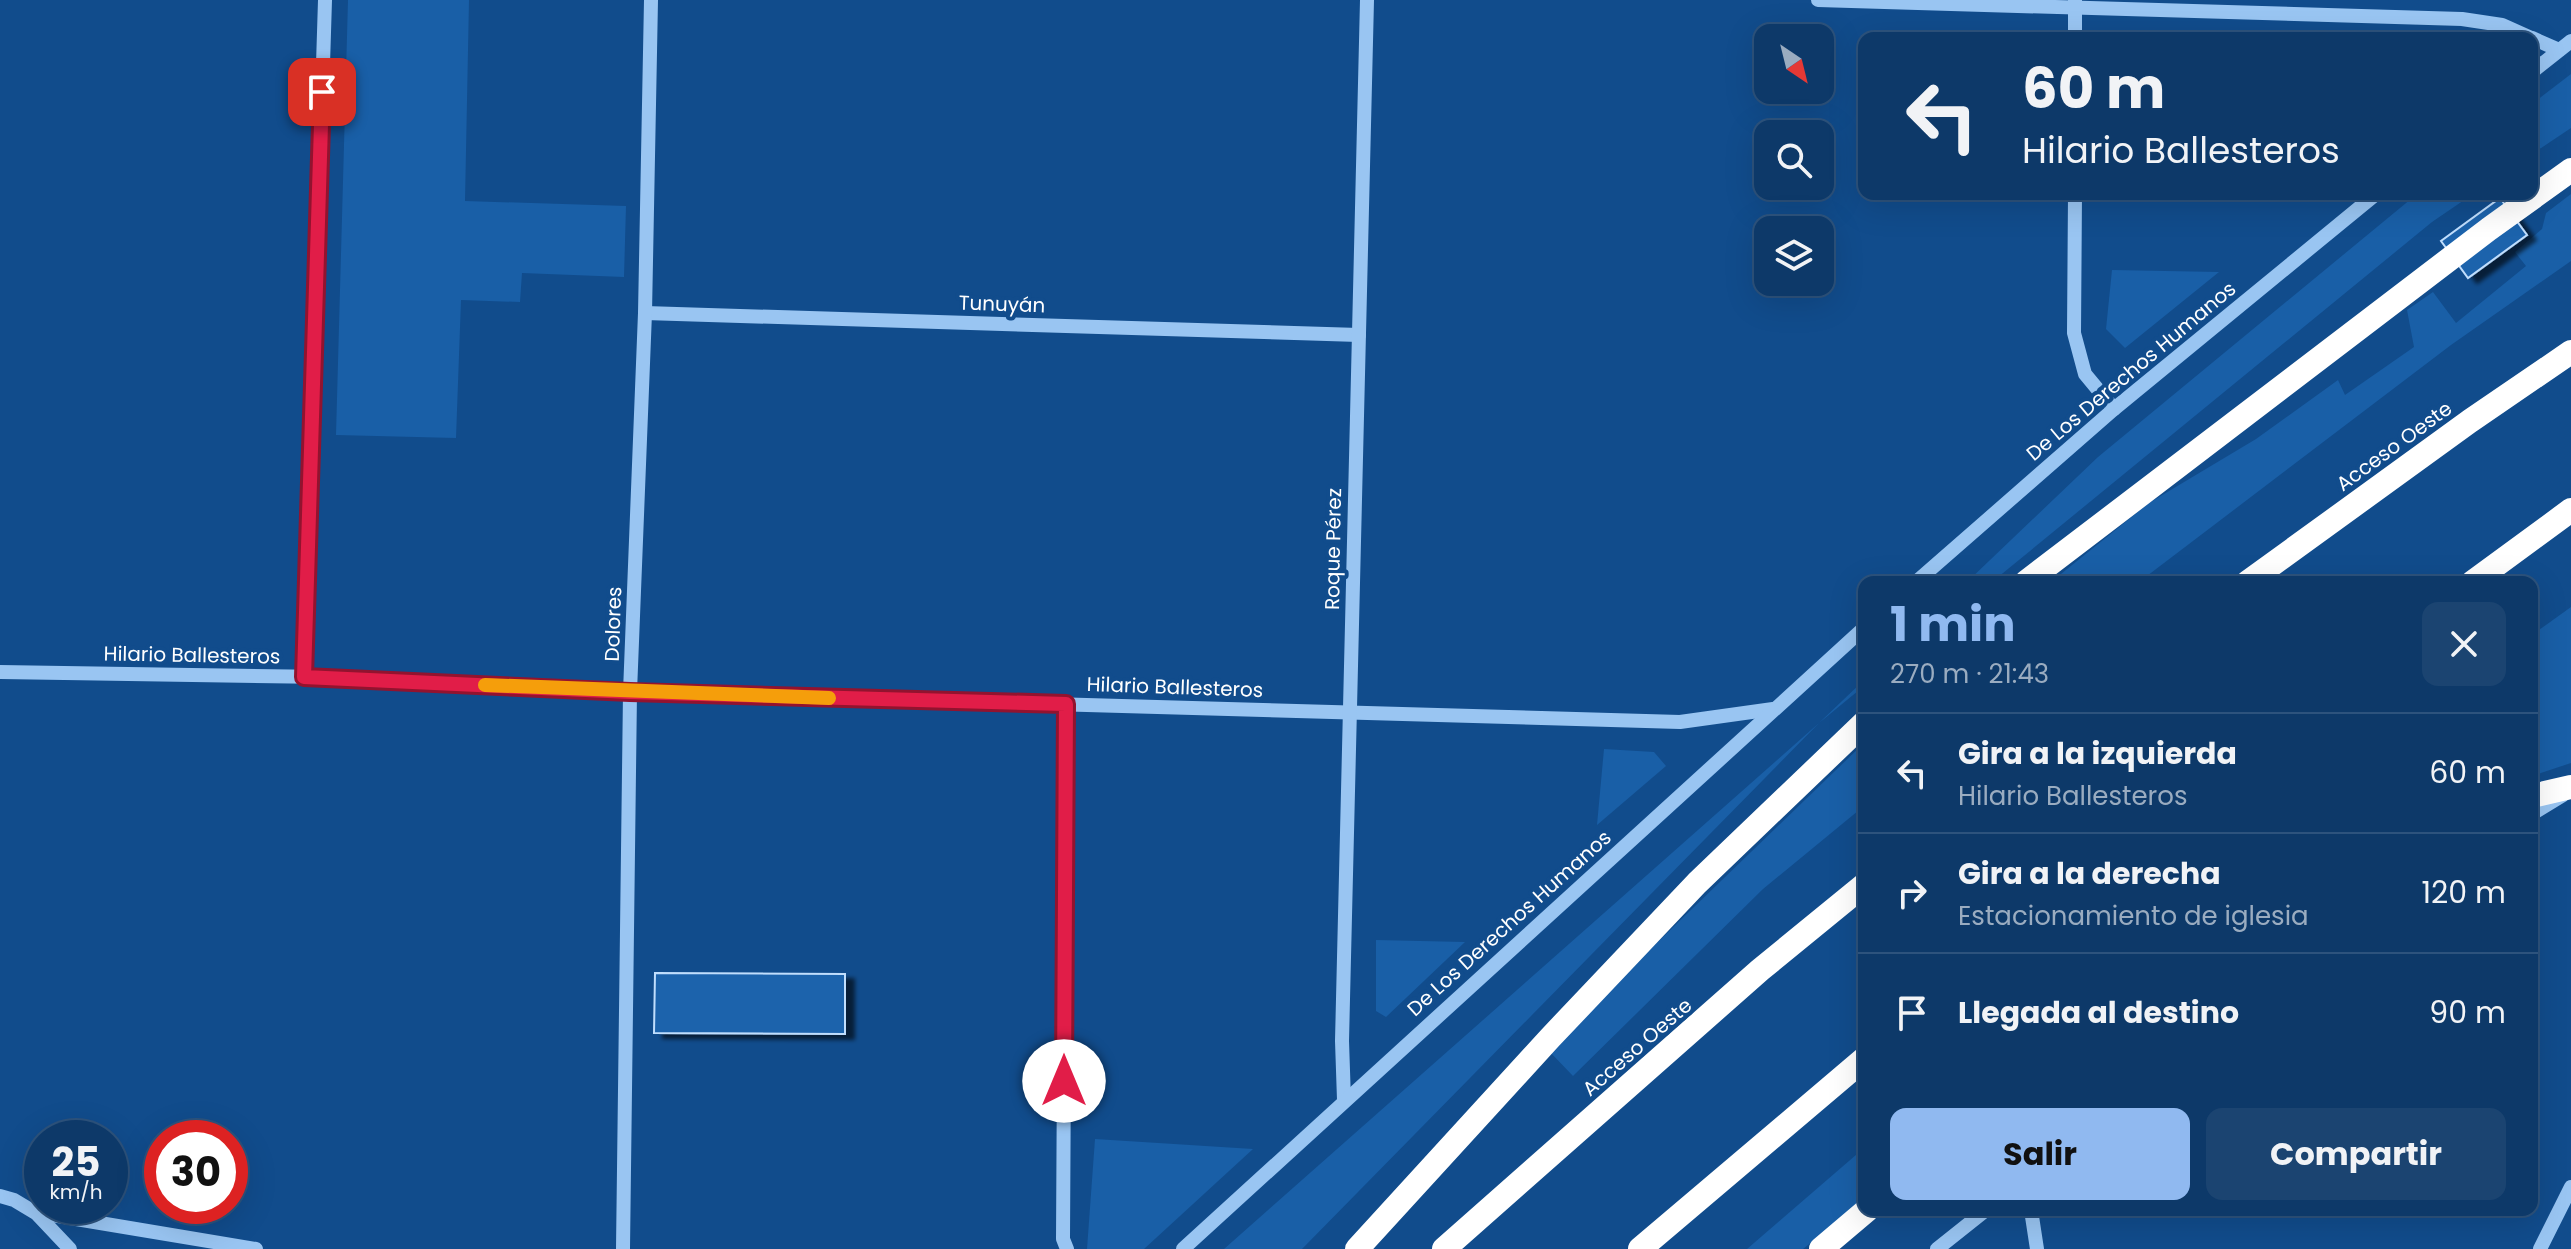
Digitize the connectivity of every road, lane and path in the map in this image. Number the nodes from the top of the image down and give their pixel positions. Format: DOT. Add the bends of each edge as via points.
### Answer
graph roads {
  1 [pos="325,0"];
  2 [pos="651,0"];
  3 [pos="1367,0"];
  4 [pos="1818,0"];
  5 [pos="2075,4"];
  6 [pos="2075,32"];
  7 [pos="2518,32"];
  8 [pos="2538,39"];
  9 [pos="2565,46"];
  10 [pos="2538,67"];
  11 [pos="2571,170"];
  12 [pos="2538,194"];
  13 [pos="2075,200"];
  14 [pos="2369,200"];
  15 [pos="2529,200"];
  16 [pos="645,313"];
  17 [pos="1359,335"];
  18 [pos="2571,352"];
  19 [pos="2114,409"];
  20 [pos="2571,510"];
  21 [pos="1923,576"];
  22 [pos="2034,576"];
  23 [pos="2256,576"];
  24 [pos="2481,576"];
  25 [pos="1858,633"];
  26 [pos="0,672"];
  27 [pos="304,677"];
  28 [pos="630,692"];
  29 [pos="1066,704"];
  30 [pos="1773,709"];
  31 [pos="1349,711"];
  32 [pos="1858,729"];
  33 [pos="2571,789"];
  34 [pos="2538,795"];
  35 [pos="2538,810"];
  36 [pos="1858,890"];
  37 [pos="1858,1064"];
  38 [pos="1344,1100"];
  39 [pos="2571,1187"];
  40 [pos="0,1196"];
  41 [pos="24,1206"];
  42 [pos="1860,1216"];
  43 [pos="1978,1216"];
  44 [pos="2032,1216"];
  45 [pos="46,1224"];
  46 [pos="106,1224"];
  47 [pos="70,1249"];
  48 [pos="256,1249"];
  49 [pos="623,1249"];
  50 [pos="1067,1249"];
  51 [pos="1183,1249"];
  52 [pos="1357,1249"];
  53 [pos="1444,1249"];
  54 [pos="1640,1249"];
  55 [pos="1821,1249"];
  56 [pos="1937,1249"];
  57 [pos="2037,1249"];
  58 [pos="2540,1249"];
  1 -- 27 [label="street"];
  2 -- 16 [label="street, Dolores"];
  3 -- 17 [label="street, Roque Pérez"];
  4 -- 5 [label="street"];
  5 -- 6 [label="street"];
  5 -- 7 [label="street" via="2462,19"];
  8 -- 9 [label="street"];
  9 -- 10 [label="street"];
  11 -- 12 [label="highway"];
  13 -- 19 [label="street" via="2074,333 2085,374"];
  14 -- 19 [label="street, De Los Derechos Humanos"];
  15 -- 22 [label="highway"];
  16 -- 17 [label="street, Tunuyán"];
  16 -- 28 [label="street, Dolores"];
  17 -- 31 [label="street, Roque Pérez"];
  18 -- 23 [label="highway, Acceso Oeste"];
  19 -- 21 [label="street, De Los Derechos Humanos"];
  20 -- 24 [label="highway"];
  25 -- 30 [label="street, De Los Derechos Humanos"];
  26 -- 27 [label="street, Hilario Ballesteros"];
  27 -- 28 [label="street, Hilario Ballesteros"];
  28 -- 29 [label="street, Hilario Ballesteros"];
  28 -- 49 [label="street, Dolores"];
  29 -- 31 [label="street, Hilario Ballesteros"];
  29 -- 50 [label="street"];
  30 -- 31 [label="street, Hilario Ballesteros" via="1680,722"];
  30 -- 38 [label="street, De Los Derechos Humanos"];
  31 -- 38 [label="street, Roque Pérez"];
  32 -- 52 [label="highway" via="1697,883"];
  33 -- 34 [label="highway"];
  33 -- 35 [label="street"];
  36 -- 53 [label="highway, Acceso Oeste"];
  37 -- 54 [label="highway"];
  38 -- 51 [label="street, De Los Derechos Humanos"];
  39 -- 58 [label="street"];
  40 -- 41 [label="street"];
  42 -- 55 [label="highway"];
  43 -- 56 [label="street"];
  44 -- 57 [label="street"];
  45 -- 47 [label="street"];
  46 -- 48 [label="street"];
}
